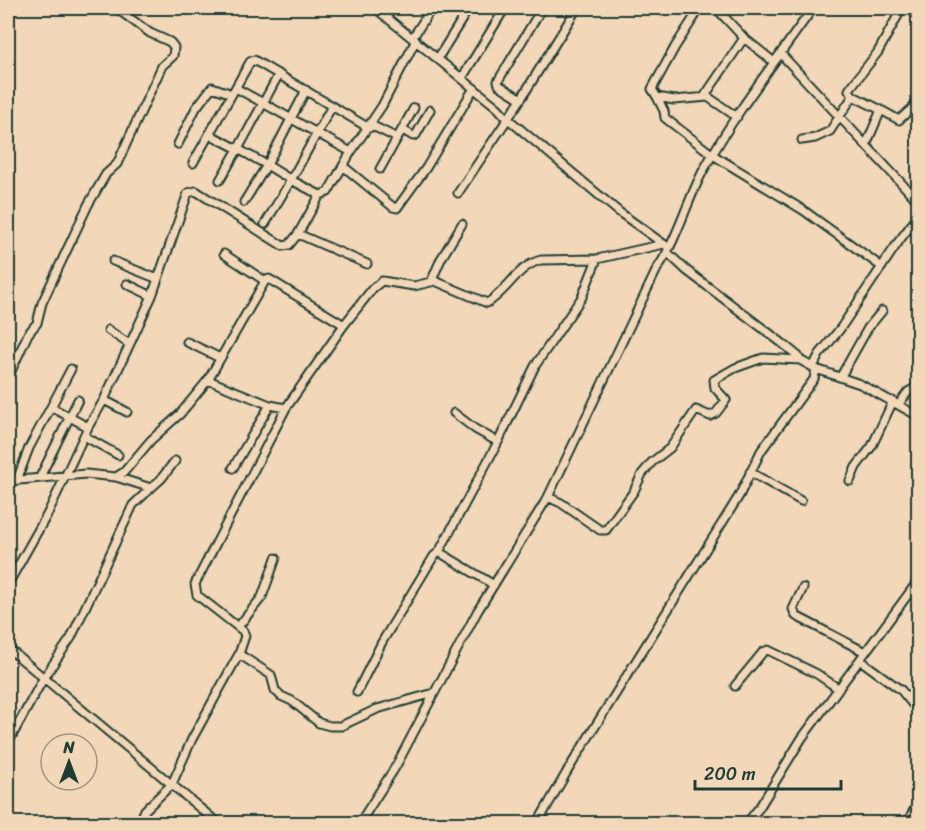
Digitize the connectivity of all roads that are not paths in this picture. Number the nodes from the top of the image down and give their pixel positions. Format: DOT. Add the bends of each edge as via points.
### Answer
graph roads {
  1 [pos="116,8"];
  2 [pos="375,8"];
  3 [pos="432,8"];
  4 [pos="469,8"];
  5 [pos="505,8"];
  6 [pos="542,8"];
  7 [pos="577,8"];
  8 [pos="700,8"];
  9 [pos="716,8"];
  10 [pos="813,8"];
  11 [pos="902,8"];
  12 [pos="744,38"];
  13 [pos="415,39"];
  14 [pos="781,54"];
  15 [pos="438,58"];
  16 [pos="774,62"];
  17 [pos="279,74"];
  18 [pos="462,78"];
  19 [pos="474,88"];
  20 [pos="306,90"];
  21 [pos="234,91"];
  22 [pos="853,96"];
  23 [pos="657,97"];
  24 [pos="704,97"];
  25 [pos="521,99"];
  26 [pos="264,103"];
  27 [pos="918,103"];
  28 [pos="332,106"];
  29 [pos="414,108"];
  30 [pos="430,110"];
  31 [pos="881,110"];
  32 [pos="737,117"];
  33 [pos="507,118"];
  34 [pos="840,118"];
  35 [pos="291,119"];
  36 [pos="370,126"];
  37 [pos="403,130"];
  38 [pos="317,133"];
  39 [pos="209,134"];
  40 [pos="397,138"];
  41 [pos="802,140"];
  42 [pos="178,144"];
  43 [pos="866,145"];
  44 [pos="238,149"];
  45 [pos="351,152"];
  46 [pos="713,155"];
  47 [pos="192,163"];
  48 [pos="267,165"];
  49 [pos="343,166"];
  50 [pos="380,169"];
  51 [pos="220,180"];
  52 [pos="291,180"];
  53 [pos="458,193"];
  54 [pos="320,195"];
  55 [pos="918,201"];
  56 [pos="244,202"];
  57 [pos="918,218"];
  58 [pos="265,224"];
  59 [pos="462,224"];
  60 [pos="298,234"];
  61 [pos="667,248"];
  62 [pos="224,255"];
  63 [pos="597,259"];
  64 [pos="113,261"];
  65 [pos="367,264"];
  66 [pos="882,267"];
  67 [pos="158,279"];
  68 [pos="266,281"];
  69 [pos="431,282"];
  70 [pos="127,284"];
  71 [pos="152,296"];
  72 [pos="882,311"];
  73 [pos="345,325"];
  74 [pos="108,330"];
  75 [pos="187,342"];
  76 [pos="129,344"];
  77 [pos="220,358"];
  78 [pos="800,360"];
  79 [pos="812,367"];
  80 [pos="71,369"];
  81 [pos="841,376"];
  82 [pos="8,378"];
  83 [pos="208,380"];
  84 [pos="918,386"];
  85 [pos="104,399"];
  86 [pos="78,400"];
  87 [pos="896,403"];
  88 [pos="270,405"];
  89 [pos="51,407"];
  90 [pos="286,408"];
  91 [pos="127,412"];
  92 [pos="454,413"];
  93 [pos="69,417"];
  94 [pos="918,417"];
  95 [pos="88,427"];
  96 [pos="84,436"];
  97 [pos="498,442"];
  98 [pos="118,455"];
  99 [pos="175,461"];
  100 [pos="233,468"];
  101 [pos="750,472"];
  102 [pos="64,476"];
  103 [pos="40,477"];
  104 [pos="116,477"];
  105 [pos="17,480"];
  106 [pos="8,481"];
  107 [pos="850,481"];
  108 [pos="150,489"];
  109 [pos="548,497"];
  110 [pos="801,501"];
  111 [pos="439,552"];
  112 [pos="276,558"];
  113 [pos="918,581"];
  114 [pos="8,584"];
  115 [pos="494,585"];
  116 [pos="803,588"];
  117 [pos="238,627"];
  118 [pos="8,648"];
  119 [pos="866,652"];
  120 [pos="239,654"];
  121 [pos="860,660"];
  122 [pos="43,679"];
  123 [pos="735,686"];
  124 [pos="839,689"];
  125 [pos="357,692"];
  126 [pos="434,693"];
  127 [pos="918,711"];
  128 [pos="8,743"];
  129 [pos="172,784"];
  130 [pos="918,803"];
  131 [pos="219,823"];
  132 [pos="139,824"];
  133 [pos="359,824"];
  134 [pos="537,824"];
  135 [pos="746,824"];
  136 [pos="906,824"];
  1 -- 82 [label="street" via="150,33 170,42 174,47 172,56 162,66 117,164 106,174 79,223 42,303 37,323"];
  2 -- 13 [label="street"];
  3 -- 13 [label="street"];
  4 -- 15 [label="street"];
  5 -- 18 [label="street"];
  6 -- 25 [label="street" via="498,81 499,86"];
  7 -- 25 [label="street"];
  8 -- 23 [label="street" via="658,76 652,89"];
  9 -- 12 [label="street"];
  10 -- 14 [label="street"];
  11 -- 22 [label="street" via="878,52 850,87"];
  12 -- 16 [label="street"];
  12 -- 24 [label="street"];
  13 -- 15 [label="street"];
  13 -- 36 [label="street"];
  14 -- 16 [label="street"];
  14 -- 34 [label="street"];
  15 -- 18 [label="street"];
  16 -- 32 [label="street"];
  17 -- 20 [label="street"];
  17 -- 21 [label="street" via="254,60"];
  17 -- 26 [label="street"];
  18 -- 19 [label="street"];
  19 -- 33 [label="street"];
  19 -- 49 [label="street" via="397,208"];
  20 -- 28 [label="street"];
  20 -- 35 [label="street"];
  21 -- 26 [label="street"];
  21 -- 39 [label="street"];
  21 -- 42 [label="street" via="212,87"];
  22 -- 31 [label="street"];
  22 -- 34 [label="street"];
  23 -- 24 [label="street"];
  23 -- 46 [label="street" via="665,118"];
  24 -- 32 [label="street"];
  25 -- 33 [label="street"];
  26 -- 35 [label="street"];
  26 -- 44 [label="street"];
  27 -- 31 [label="street" via="899,120"];
  28 -- 36 [label="street"];
  28 -- 38 [label="street"];
  29 -- 37 [label="street"];
  30 -- 37 [label="street" via="416,135"];
  31 -- 43 [label="street"];
  32 -- 46 [label="street"];
  33 -- 53 [label="street"];
  33 -- 61 [label="street"];
  34 -- 41 [label="street" via="830,131"];
  34 -- 43 [label="street"];
  35 -- 38 [label="street"];
  35 -- 48 [label="street"];
  36 -- 40 [label="street"];
  36 -- 45 [label="street"];
  37 -- 40 [label="street"];
  38 -- 45 [label="street"];
  38 -- 52 [label="street"];
  39 -- 44 [label="street"];
  39 -- 47 [label="street"];
  40 -- 50 [label="street"];
  43 -- 55 [label="street"];
  44 -- 48 [label="street"];
  44 -- 51 [label="street"];
  45 -- 49 [label="street"];
  46 -- 61 [label="street"];
  46 -- 66 [label="street" via="786,198"];
  48 -- 52 [label="street"];
  48 -- 56 [label="street"];
  49 -- 54 [label="street" via="328,192"];
  52 -- 54 [label="street"];
  52 -- 58 [label="street"];
  54 -- 60 [label="street"];
  57 -- 66 [label="street"];
  59 -- 69 [label="street"];
  60 -- 65 [label="street"];
  60 -- 67 [label="street" via="289,245 279,245 192,191 179,214"];
  61 -- 63 [label="street"];
  61 -- 78 [label="street" via="686,270"];
  61 -- 109 [label="street"];
  62 -- 68 [label="street"];
  63 -- 69 [label="street" via="533,262 487,303"];
  63 -- 97 [label="street" via="582,297 535,366"];
  64 -- 67 [label="street"];
  66 -- 79 [label="street"];
  67 -- 71 [label="street"];
  68 -- 73 [label="street" via="269,279"];
  68 -- 77 [label="street"];
  69 -- 73 [label="street" via="405,286 382,281"];
  70 -- 71 [label="street"];
  71 -- 76 [label="street"];
  72 -- 81 [label="street"];
  73 -- 90 [label="street"];
  74 -- 76 [label="street"];
  75 -- 77 [label="street"];
  76 -- 85 [label="street"];
  77 -- 83 [label="street"];
  78 -- 79 [label="street"];
  78 -- 109 [label="street" via="763,358 714,380 715,388 726,400 710,416 696,410 670,448 642,474 606,530"];
  79 -- 81 [label="street"];
  79 -- 101 [label="street" via="814,379 771,436"];
  80 -- 89 [label="street"];
  81 -- 87 [label="street"];
  83 -- 88 [label="street"];
  83 -- 104 [label="street" via="180,414"];
  84 -- 87 [label="street"];
  85 -- 91 [label="street"];
  85 -- 95 [label="street"];
  86 -- 93 [label="street"];
  87 -- 94 [label="street"];
  87 -- 107 [label="street"];
  88 -- 90 [label="street"];
  88 -- 100 [label="street"];
  89 -- 93 [label="street"];
  89 -- 105 [label="street"];
  90 -- 117 [label="street" via="195,584 197,595"];
  92 -- 97 [label="street"];
  93 -- 95 [label="street"];
  93 -- 103 [label="street"];
  95 -- 96 [label="street"];
  96 -- 98 [label="street"];
  96 -- 102 [label="street"];
  97 -- 111 [label="street"];
  99 -- 108 [label="street"];
  101 -- 110 [label="street"];
  101 -- 134 [label="street" via="739,496"];
  102 -- 103 [label="street"];
  102 -- 104 [label="street"];
  102 -- 114 [label="street"];
  103 -- 105 [label="street"];
  104 -- 108 [label="street"];
  105 -- 106 [label="street"];
  108 -- 122 [label="street" via="133,505 70,638"];
  109 -- 115 [label="street"];
  111 -- 115 [label="street"];
  111 -- 125 [label="street" via="382,642"];
  112 -- 117 [label="street" via="262,597"];
  113 -- 119 [label="street"];
  115 -- 126 [label="street"];
  116 -- 119 [label="street" via="795,616"];
  117 -- 120 [label="street" via="245,636"];
  118 -- 122 [label="street"];
  119 -- 121 [label="street"];
  120 -- 126 [label="street" via="271,675 281,696 319,723 330,726 341,726 377,709"];
  120 -- 129 [label="street"];
  121 -- 124 [label="street"];
  121 -- 127 [label="street" via="902,690"];
  122 -- 128 [label="street"];
  122 -- 129 [label="street"];
  123 -- 124 [label="street" via="768,650"];
  124 -- 135 [label="street"];
  126 -- 133 [label="street" via="396,766"];
  129 -- 131 [label="street"];
  129 -- 132 [label="street" via="146,810"];
  130 -- 136 [label="street"];
}
